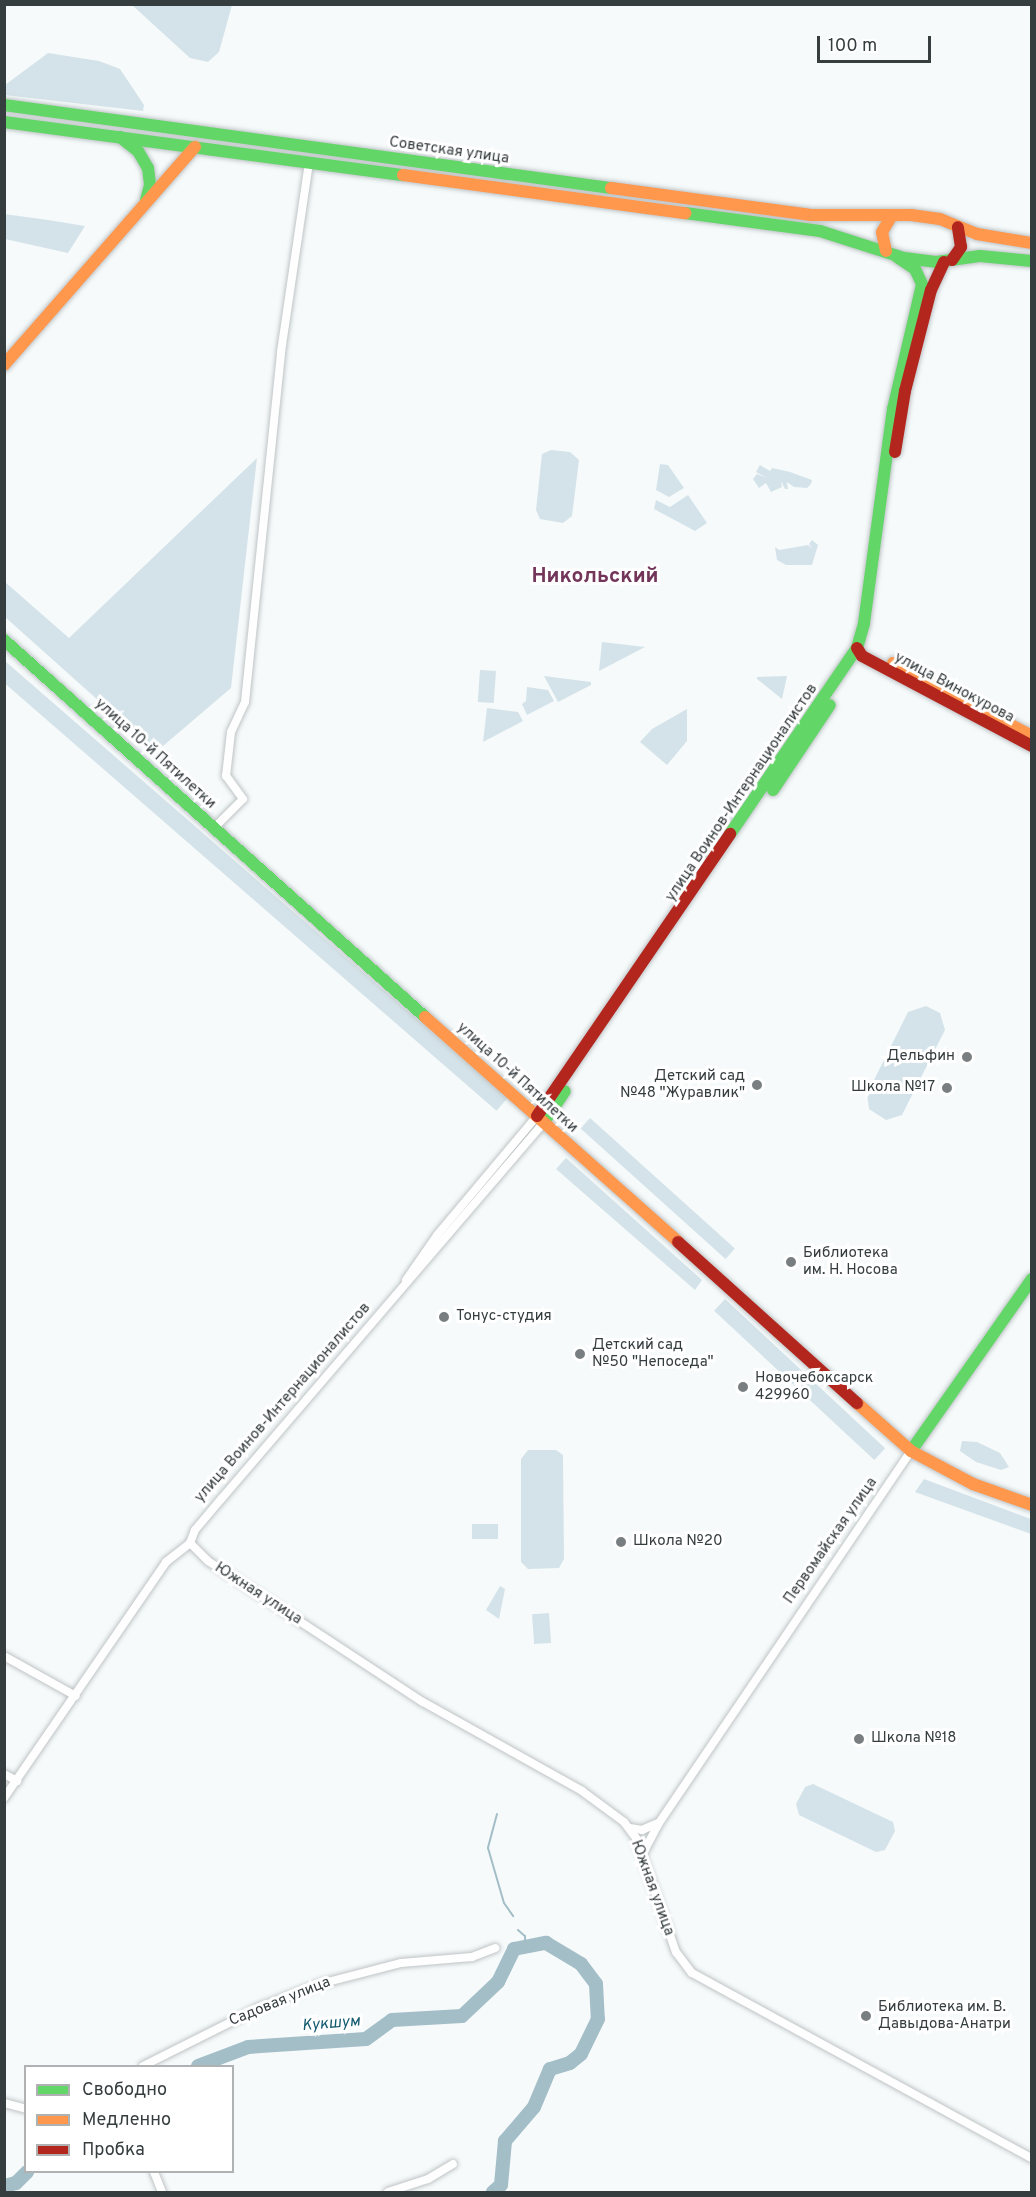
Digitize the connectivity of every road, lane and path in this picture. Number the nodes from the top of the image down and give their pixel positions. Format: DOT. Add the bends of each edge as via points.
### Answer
graph roads {
  1 [pos="4,105"];
  2 [pos="4,122"];
  3 [pos="208,132"];
  4 [pos="119,137"];
  5 [pos="195,147"];
  6 [pos="309,163"];
  7 [pos="144,206"];
  8 [pos="891,217"];
  9 [pos="958,227"];
  10 [pos="1032,243"];
  11 [pos="890,253"];
  12 [pos="948,261"];
  13 [pos="1032,261"];
  14 [pos="4,364"];
  15 [pos="889,472"];
  16 [pos="4,640"];
  17 [pos="861,651"];
  18 [pos="972,709"];
  19 [pos="1032,736"];
  20 [pos="1032,746"];
  21 [pos="214,828"];
  22 [pos="541,1119"];
  23 [pos="1032,1279"];
  24 [pos="911,1451"];
  25 [pos="1032,1505"];
  26 [pos="190,1543"];
  27 [pos="4,1656"];
  28 [pos="76,1696"];
  29 [pos="4,1774"];
  30 [pos="17,1781"];
  31 [pos="4,1798"];
  32 [pos="658,1823"];
  33 [pos="630,1828"];
  34 [pos="642,1855"];
  35 [pos="495,1948"];
  36 [pos="147,2065"];
  37 [pos="4,2103"];
  38 [pos="24,2108"];
  39 [pos="1032,2158"];
  40 [pos="453,2164"];
  41 [pos="154,2173"];
  42 [pos="162,2193"];
  43 [pos="388,2193"];
  1 -- 3 [label="main road, Советская улица"];
  2 -- 4 [label="main road, Советская улица"];
  3 -- 5 [label="main road"];
  3 -- 8 [label="main road, Советская улица" via="811,215"];
  4 -- 5 [label="main road, Советская улица"];
  4 -- 7 [label="main road" via="138,151 148,168 150,185"];
  5 -- 6 [label="main road, Советская улица"];
  5 -- 7 [label="main road"];
  6 -- 11 [label="main road, Советская улица" via="820,231"];
  6 -- 21 [label="street" via="281,352 245,702 231,732 226,778 243,799"];
  7 -- 14 [label="main road"];
  8 -- 9 [label="main road, Советская улица" via="911,215"];
  8 -- 11 [label="main road" via="882,232"];
  9 -- 10 [label="main road"];
  9 -- 12 [label="main road, улица Воинов-Интернационалистов" via="961,248"];
  11 -- 12 [label="main road"];
  11 -- 15 [label="main road, улица Воинов-Интернационалистов" via="915,269 922,284 900,370"];
  12 -- 13 [label="main road" via="980,256"];
  12 -- 15 [label="main road, улица Воинов-Интернационалистов" via="934,279"];
  15 -- 17 [label="main road, улица Воинов-Интернационалистов"];
  16 -- 21 [label="main road, улица 10-й Пятилетки"];
  17 -- 18 [label="main road, улица Винокурова"];
  17 -- 22 [label="main road, улица Воинов-Интернационалистов"];
  18 -- 19 [label="main road, улица Винокурова"];
  18 -- 20 [label="main road, улица Винокурова"];
  21 -- 22 [label="main road, улица 10-й Пятилетки"];
  22 -- 24 [label="main road, улица 10-й Пятилетки"];
  22 -- 26 [label="street, улица Воинов-Интернационалистов" via="208,1514"];
  23 -- 24 [label="main road, Первомайская улица"];
  24 -- 25 [label="main road, улица 10-й Пятилетки" via="973,1484"];
  24 -- 32 [label="street, Первомайская улица"];
  26 -- 28 [label="street, улица Воинов-Интернационалистов" via="166,1562"];
  26 -- 33 [label="street, Южная улица" via="207,1561 413,1695 582,1791"];
  27 -- 28 [label="street"];
  28 -- 30 [label="street, улица Воинов-Интернационалистов"];
  29 -- 30 [label="street"];
  30 -- 31 [label="street, улица Воинов-Интернационалистов"];
  32 -- 33 [label="street" via="642,1830"];
  32 -- 34 [label="street, Первомайская улица"];
  33 -- 34 [label="street, Южная улица"];
  34 -- 39 [label="street, Южная улица" via="672,1944 692,1973"];
  35 -- 36 [label="street, Садовая улица" via="472,1957 401,1963 320,1984 261,2007"];
  37 -- 38 [label="street"];
  40 -- 43 [label="street" via="428,2179"];
  41 -- 42 [label="street"];
}
